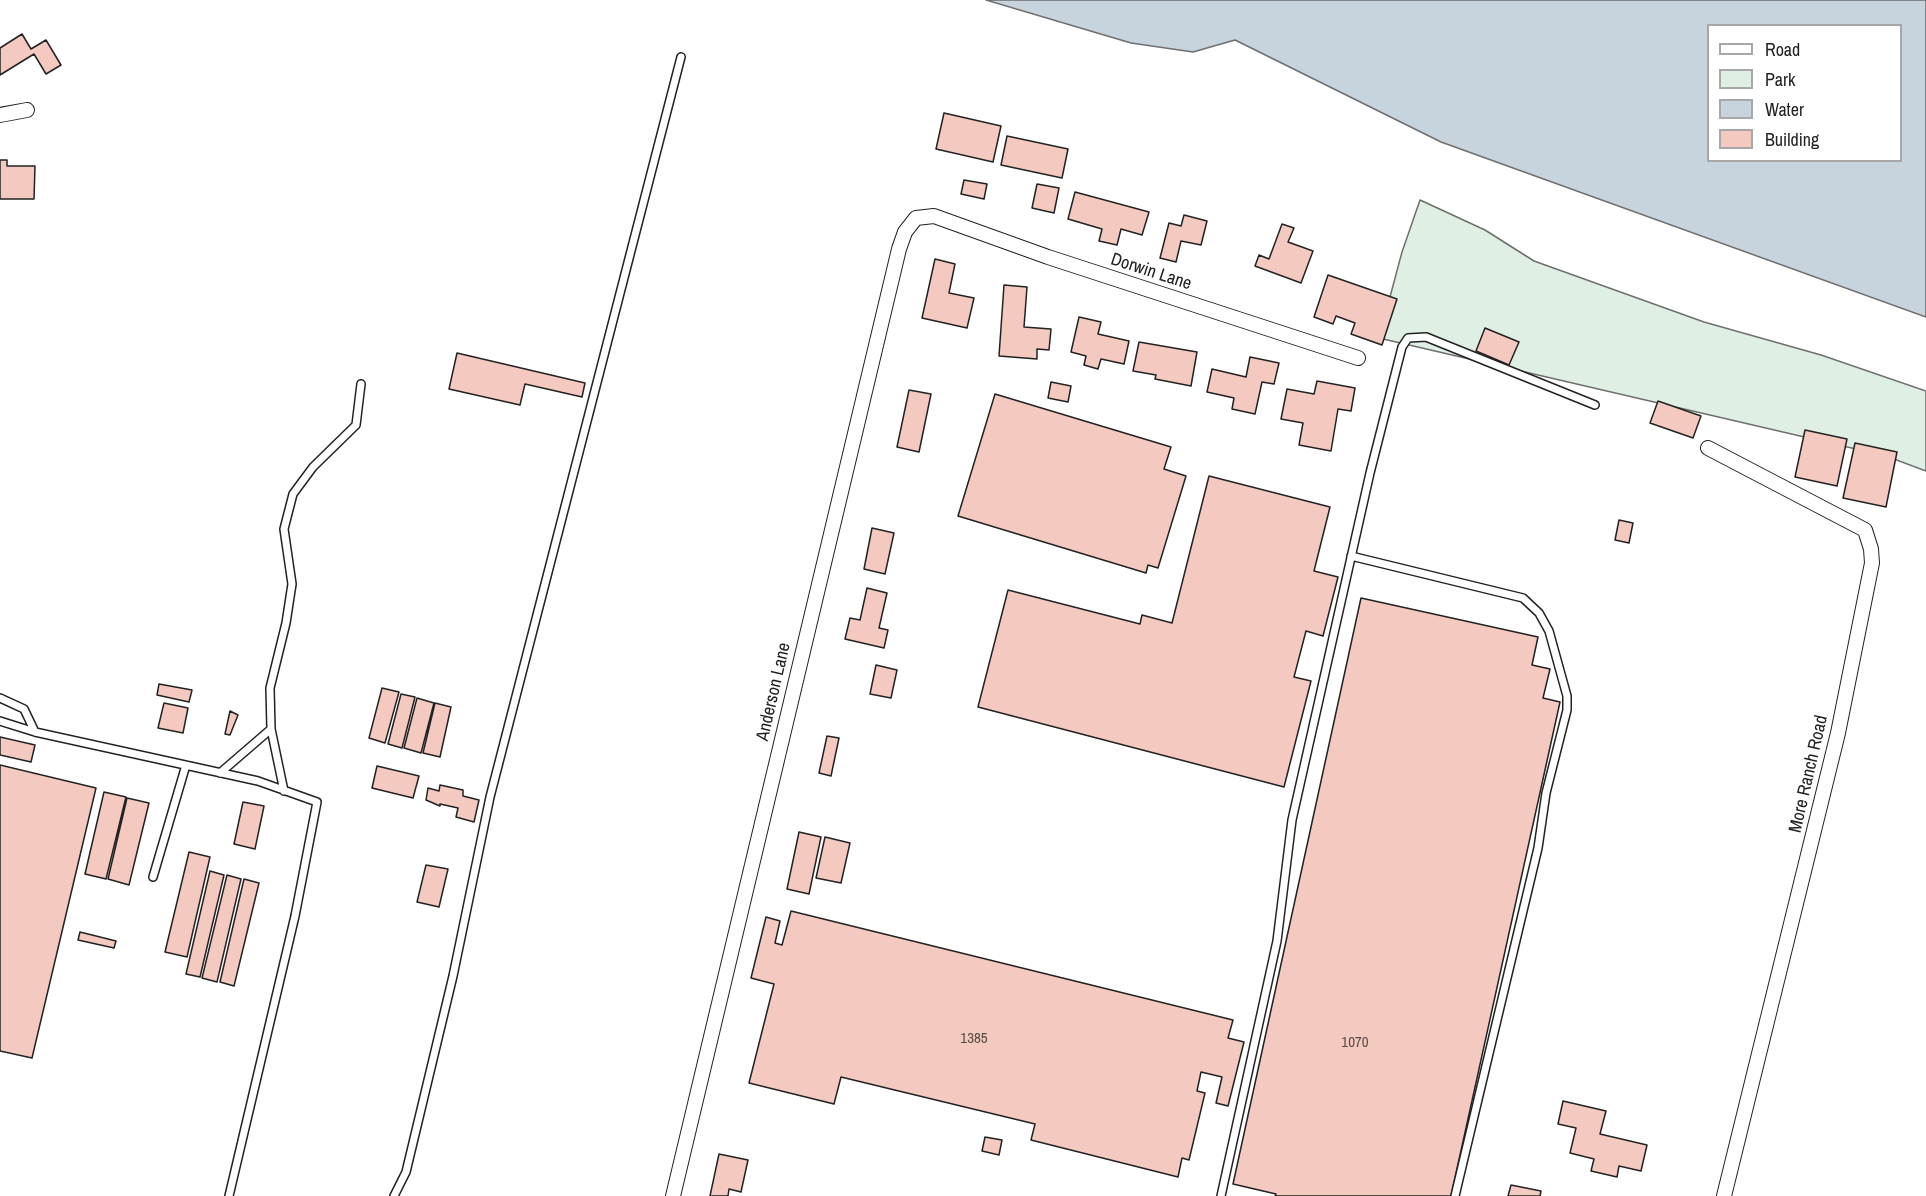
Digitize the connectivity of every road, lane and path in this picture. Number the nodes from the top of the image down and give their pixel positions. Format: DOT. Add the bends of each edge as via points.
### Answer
graph roads {
  1 [pos="681,57"];
  2 [pos="27,110"];
  3 [pos="0,116"];
  4 [pos="934,216"];
  5 [pos="1358,358"];
  6 [pos="361,384"];
  7 [pos="1595,405"];
  8 [pos="1708,448"];
  9 [pos="1352,556"];
  10 [pos="0,698"];
  11 [pos="0,721"];
  12 [pos="271,729"];
  13 [pos="35,732"];
  14 [pos="186,765"];
  15 [pos="220,773"];
  16 [pos="284,791"];
  17 [pos="153,878"];
  18 [pos="229,1196"];
  19 [pos="394,1196"];
  20 [pos="673,1196"];
  21 [pos="1221,1196"];
  22 [pos="1455,1196"];
  23 [pos="1724,1196"];
  1 -- 19 [label="lane" via="493,786 406,1172"];
  2 -- 3 [label="street"];
  4 -- 5 [label="street, Dorwin Lane" via="1038,254"];
  4 -- 20 [label="street, Anderson Lane" via="916,218 899,249"];
  6 -- 12 [label="lane" via="356,425 313,466 293,494 284,529 292,584 270,688"];
  7 -- 9 [label="lane" via="1447,344 1426,337 1408,338 1395,370"];
  8 -- 23 [label="street, More Ranch Road" via="1865,530 1872,563 1838,733"];
  9 -- 21 [label="lane" via="1292,820 1277,941"];
  9 -- 22 [label="lane" via="1523,598 1539,613 1549,631 1567,696 1538,848"];
  10 -- 13 [label="lane" via="24,709"];
  11 -- 13 [label="lane"];
  12 -- 15 [label="lane"];
  12 -- 16 [label="lane"];
  13 -- 14 [label="lane"];
  14 -- 15 [label="lane"];
  14 -- 17 [label="lane"];
  15 -- 16 [label="lane"];
  16 -- 18 [label="lane" via="317,802 295,916"];
}
